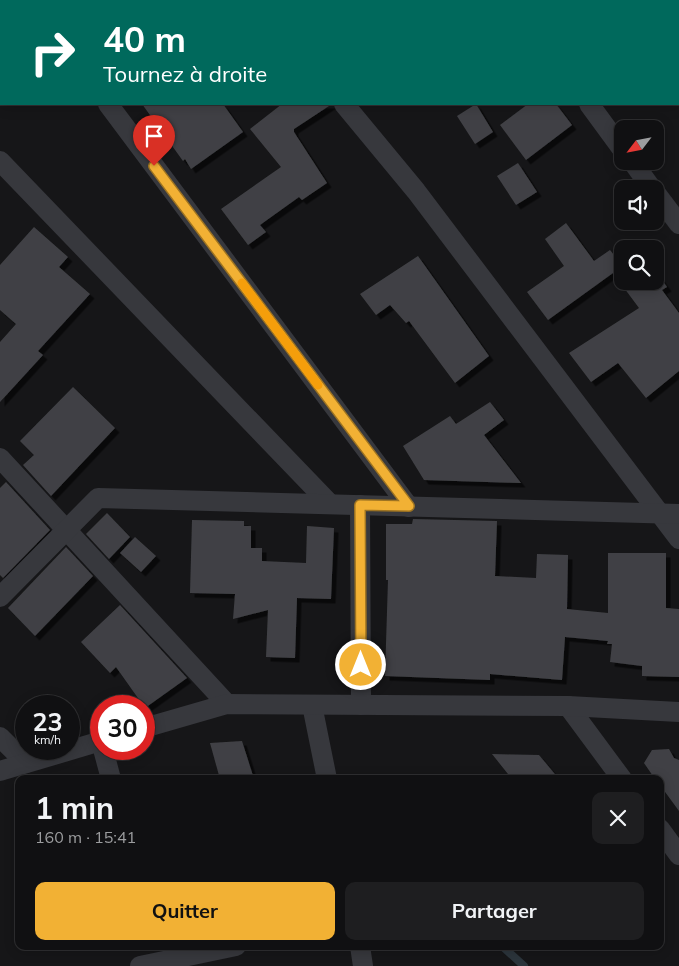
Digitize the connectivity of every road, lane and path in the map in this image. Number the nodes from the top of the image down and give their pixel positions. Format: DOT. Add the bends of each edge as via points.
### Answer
graph roads {
  1 [pos="109,105"];
  2 [pos="345,105"];
  3 [pos="590,105"];
  4 [pos="614,138"];
  5 [pos="0,161"];
  6 [pos="664,204"];
  7 [pos="679,224"];
  8 [pos="0,458"];
  9 [pos="330,504"];
  10 [pos="360,505"];
  11 [pos="409,506"];
  12 [pos="670,514"];
  13 [pos="66,530"];
  14 [pos="679,539"];
  15 [pos="0,597"];
  16 [pos="227,704"];
  17 [pos="312,705"];
  18 [pos="361,705"];
  19 [pos="568,706"];
  20 [pos="679,712"];
  21 [pos="155,725"];
  22 [pos="0,737"];
  23 [pos="90,747"];
  24 [pos="106,760"];
  25 [pos="26,763"];
  26 [pos="0,770"];
  27 [pos="110,775"];
  28 [pos="326,775"];
  29 [pos="619,775"];
  30 [pos="664,835"];
  31 [pos="679,855"];
  32 [pos="198,950"];
  33 [pos="361,950"];
  34 [pos="159,954"];
  35 [pos="140,966"];
  36 [pos="363,966"];
  1 -- 11 [label="street"];
  2 -- 12 [label="street"];
  3 -- 4 [label="street"];
  5 -- 9 [label="street"];
  6 -- 7 [label="street"];
  8 -- 13 [label="street"];
  9 -- 10 [label="street"];
  9 -- 13 [label="street" via="98,498"];
  10 -- 11 [label="street"];
  10 -- 18 [label="street"];
  11 -- 12 [label="street"];
  12 -- 14 [label="street"];
  13 -- 15 [label="street"];
  13 -- 16 [label="street"];
  16 -- 17 [label="street"];
  16 -- 21 [label="street"];
  17 -- 18 [label="street"];
  17 -- 28 [label="street"];
  18 -- 19 [label="street"];
  19 -- 20 [label="street"];
  19 -- 29 [label="street"];
  22 -- 25 [label="street"];
  23 -- 25 [label="street"];
  24 -- 27 [label="street"];
  25 -- 26 [label="street"];
  30 -- 31 [label="street"];
  32 -- 34 [label="street"];
  33 -- 36 [label="street"];
  34 -- 35 [label="street"];
}
